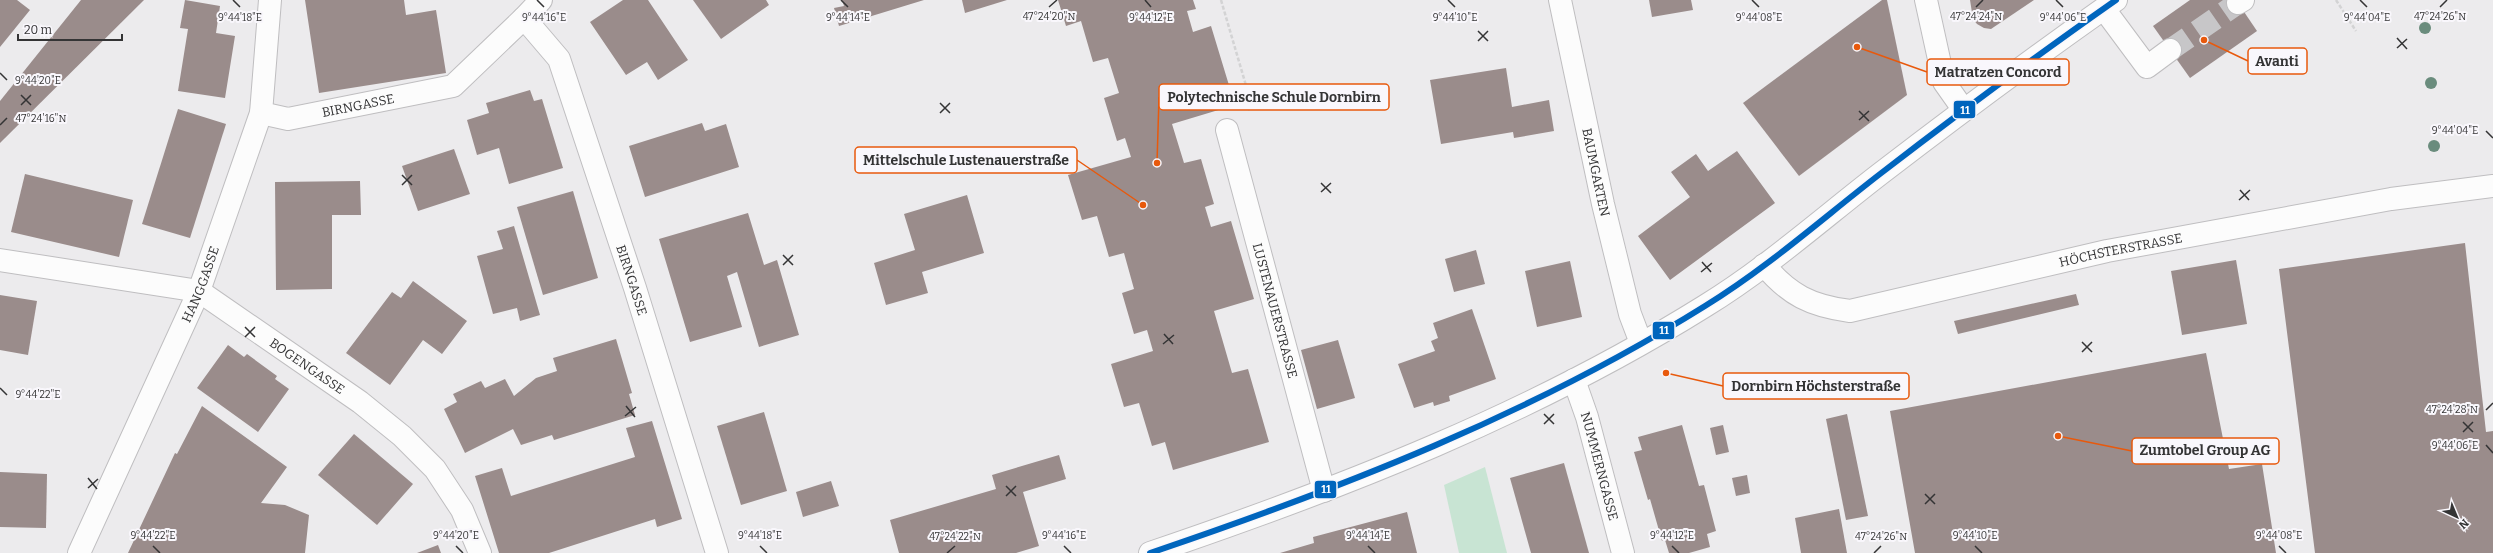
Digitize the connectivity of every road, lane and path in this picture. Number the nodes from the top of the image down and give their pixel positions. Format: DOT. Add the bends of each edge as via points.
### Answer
graph roads {
  1 [pos="270,0"];
  2 [pos="541,0"];
  3 [pos="1221,0"];
  4 [pos="1560,0"];
  5 [pos="1926,0"];
  6 [pos="2336,0"];
  7 [pos="2110,4"];
  8 [pos="524,18"];
  9 [pos="2356,31"];
  10 [pos="2170,50"];
  11 [pos="1963,109"];
  12 [pos="261,113"];
  13 [pos="1227,130"];
  14 [pos="2493,186"];
  15 [pos="0,260"];
  16 [pos="1764,265"];
  17 [pos="199,291"];
  18 [pos="1641,343"];
  19 [pos="1574,380"];
  20 [pos="1324,491"];
  21 [pos="79,553"];
  22 [pos="480,553"];
  23 [pos="717,553"];
  24 [pos="1150,553"];
  25 [pos="1624,553"];
  1 -- 12 [label="street, HANGGASSE"];
  2 -- 8 [label="street, BIRNGASSE"];
  3 -- 13 [label="path" via="1252,106"];
  4 -- 18 [label="street, BAUMGARTEN" via="1603,204 1630,314"];
  5 -- 11 [label="street" via="1944,82"];
  6 -- 9 [label="path"];
  7 -- 10 [label="street" via="2147,67"];
  7 -- 11 [label="street"];
  8 -- 12 [label="street, BIRNGASSE" via="452,86 288,119"];
  8 -- 23 [label="street, BIRNGASSE" via="559,59 635,288"];
  11 -- 16 [label="street"];
  12 -- 17 [label="street, HANGGASSE"];
  13 -- 20 [label="street, LUSTENAUERSTRASSE"];
  14 -- 16 [label="street, HÖCHSTERSTRASSE" via="2391,199 2122,248 1850,311 1825,308 1805,299 1786,288"];
  15 -- 17 [label="street, BOGENGASSE"];
  16 -- 18 [label="street" via="1706,306"];
  17 -- 21 [label="street, HANGGASSE"];
  17 -- 22 [label="street, BOGENGASSE" via="360,402 402,436 435,469 462,510"];
  18 -- 19 [label="street"];
  19 -- 20 [label="street" via="1455,437"];
  19 -- 25 [label="street, NUMMERNGASSE" via="1587,417"];
  20 -- 24 [label="street"];
}
